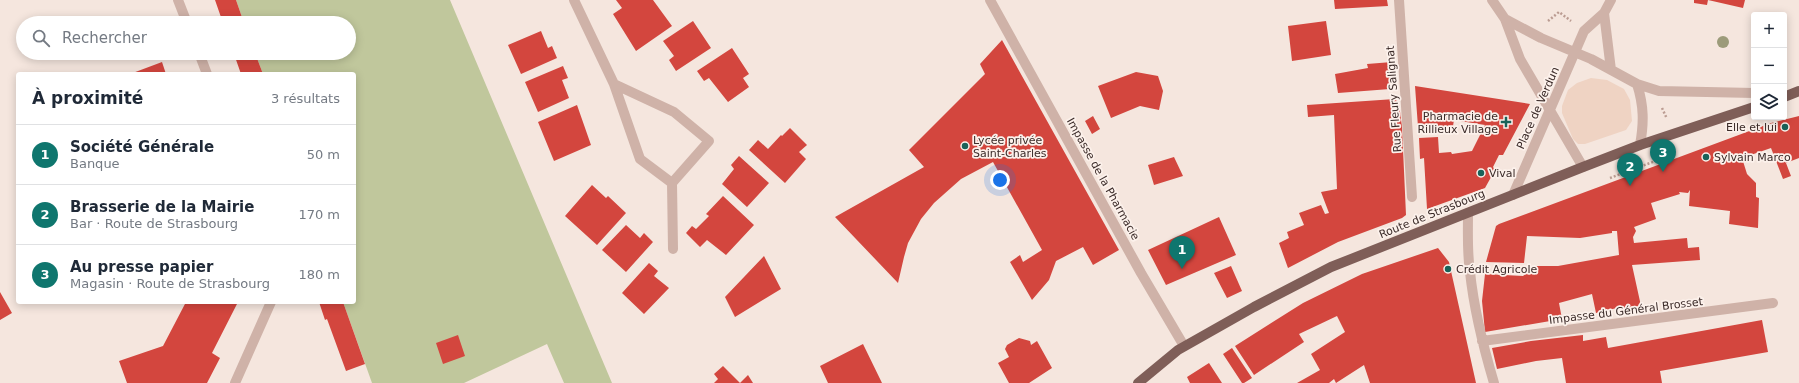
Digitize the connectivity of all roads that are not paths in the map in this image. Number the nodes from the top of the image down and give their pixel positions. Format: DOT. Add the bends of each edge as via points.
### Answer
graph roads {
  1 [pos="178,0"];
  2 [pos="574,0"];
  3 [pos="990,0"];
  4 [pos="1400,0"];
  5 [pos="1492,0"];
  6 [pos="1611,0"];
  7 [pos="1604,14"];
  8 [pos="184,16"];
  9 [pos="1505,19"];
  10 [pos="1575,52"];
  11 [pos="202,60"];
  12 [pos="1611,70"];
  13 [pos="206,72"];
  14 [pos="614,84"];
  15 [pos="1637,84"];
  16 [pos="1797,92"];
  17 [pos="1751,93"];
  18 [pos="1787,93"];
  19 [pos="1787,96"];
  20 [pos="1550,108"];
  21 [pos="1751,108"];
  22 [pos="1640,145"];
  23 [pos="1583,167"];
  24 [pos="672,183"];
  25 [pos="1513,195"];
  26 [pos="1412,197"];
  27 [pos="1468,213"];
  28 [pos="673,249"];
  29 [pos="1773,303"];
  30 [pos="271,304"];
  31 [pos="1482,341"];
  32 [pos="1184,346"];
  33 [pos="235,383"];
  34 [pos="1138,383"];
  35 [pos="1494,383"];
  1 -- 8 [label="street"];
  2 -- 14 [label="street"];
  3 -- 32 [label="street, Impasse de la Pharmacie"];
  4 -- 26 [label="street, Rue Fleury Salignat"];
  5 -- 9 [label="street"];
  6 -- 7 [label="street"];
  7 -- 10 [label="street, Place de Verdun" via="1584,31"];
  7 -- 12 [label="street"];
  9 -- 10 [label="street"];
  9 -- 20 [label="street" via="1520,58"];
  10 -- 12 [label="street"];
  10 -- 20 [label="street, Place de Verdun"];
  11 -- 13 [label="street"];
  12 -- 15 [label="street"];
  14 -- 24 [label="street" via="640,160"];
  14 -- 24 [label="street" via="674,112 709,141"];
  15 -- 17 [label="street" via="1659,92"];
  15 -- 22 [label="street" via="1644,122"];
  16 -- 18 [label="street"];
  16 -- 19 [label="main road"];
  20 -- 23 [label="street"];
  20 -- 25 [label="street, Place de Verdun"];
  21 -- 22 [label="main road, Route de Strasbourg"];
  22 -- 23 [label="main road, Route de Strasbourg"];
  23 -- 25 [label="main road, Route de Strasbourg"];
  24 -- 28 [label="street"];
  25 -- 27 [label="main road, Route de Strasbourg"];
  27 -- 31 [label="street" via="1470,270"];
  27 -- 32 [label="main road, Route de Strasbourg" via="1331,267"];
  29 -- 31 [label="street, Impasse du Général Brosset"];
  30 -- 33 [label="street"];
  31 -- 35 [label="street"];
  32 -- 34 [label="main road, Route de Strasbourg"];
}
